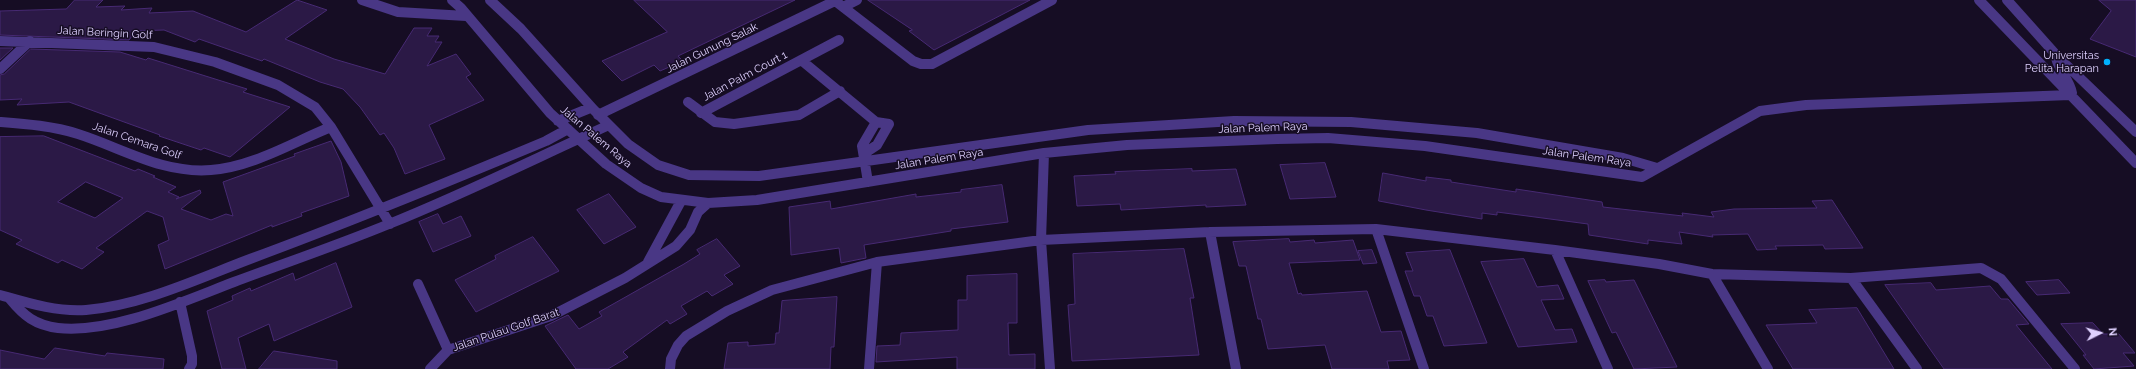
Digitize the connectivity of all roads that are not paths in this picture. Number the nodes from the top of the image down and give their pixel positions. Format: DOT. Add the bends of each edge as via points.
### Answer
graph roads {
  1 [pos="362,0"];
  2 [pos="452,0"];
  3 [pos="490,0"];
  4 [pos="857,0"];
  5 [pos="1052,0"];
  6 [pos="2007,0"];
  7 [pos="838,2"];
  8 [pos="1982,4"];
  9 [pos="466,16"];
  10 [pos="839,40"];
  11 [pos="0,41"];
  12 [pos="30,41"];
  13 [pos="2058,57"];
  14 [pos="801,60"];
  15 [pos="0,69"];
  16 [pos="840,91"];
  17 [pos="2070,94"];
  18 [pos="688,102"];
  19 [pos="594,112"];
  20 [pos="701,114"];
  21 [pos="558,121"];
  22 [pos="0,122"];
  23 [pos="876,122"];
  24 [pos="609,125"];
  25 [pos="331,126"];
  26 [pos="568,129"];
  27 [pos="2136,132"];
  28 [pos="579,140"];
  29 [pos="1044,154"];
  30 [pos="865,157"];
  31 [pos="2136,163"];
  32 [pos="1657,168"];
  33 [pos="868,182"];
  34 [pos="681,201"];
  35 [pos="708,203"];
  36 [pos="381,210"];
  37 [pos="390,224"];
  38 [pos="1376,229"];
  39 [pos="1210,232"];
  40 [pos="1041,240"];
  41 [pos="1555,250"];
  42 [pos="648,262"];
  43 [pos="877,262"];
  44 [pos="1712,274"];
  45 [pos="1851,278"];
  46 [pos="418,284"];
  47 [pos="5,297"];
  48 [pos="180,302"];
  49 [pos="448,350"];
  50 [pos="189,369"];
  51 [pos="430,369"];
  52 [pos="670,369"];
  53 [pos="869,369"];
  54 [pos="1050,369"];
  55 [pos="1236,369"];
  56 [pos="1424,369"];
  57 [pos="1608,369"];
  58 [pos="1768,369"];
  59 [pos="1917,369"];
  60 [pos="2075,369"];
  1 -- 9 [label="street" via="398,12"];
  2 -- 9 [label="street, Jalan Palem Raya"];
  3 -- 19 [label="street, Jalan Palem Raya" via="509,16"];
  4 -- 7 [label="street, Jalan Gunung Salak"];
  5 -- 7 [label="street" via="932,64 913,61"];
  6 -- 13 [label="street"];
  7 -- 19 [label="street, Jalan Gunung Salak" via="630,101"];
  8 -- 17 [label="street"];
  9 -- 21 [label="street, Jalan Palem Raya"];
  10 -- 14 [label="street, Jalan Palm Court 1"];
  11 -- 12 [label="street, Jalan Beringin Golf"];
  12 -- 15 [label="street"];
  12 -- 25 [label="street, Jalan Beringin Golf" via="154,46 215,62 278,85 315,107"];
  13 -- 17 [label="street" via="2057,63 2071,85"];
  13 -- 27 [label="street"];
  14 -- 16 [label="street, Jalan Palm Court 1"];
  14 -- 20 [label="street, Jalan Palm Court 1"];
  16 -- 20 [label="street" via="799,115 734,124 714,122"];
  16 -- 23 [label="street, Jalan Palm Court 1"];
  17 -- 31 [label="street"];
  17 -- 32 [label="street" via="1806,105 1771,109 1760,111"];
  18 -- 20 [label="street"];
  19 -- 21 [label="street, Jalan Gunung Salak"];
  19 -- 24 [label="street, Jalan Palem Raya"];
  21 -- 26 [label="street, Jalan Palem Raya"];
  22 -- 25 [label="street, Jalan Cemara Golf" via="76,134 162,165 185,170 233,167"];
  23 -- 30 [label="street" via="862,146"];
  23 -- 30 [label="street" via="890,124 877,145"];
  24 -- 28 [label="street"];
  24 -- 30 [label="street, Jalan Palem Raya" via="632,149 666,169 708,177 759,176"];
  25 -- 36 [label="street, Jalan Beringin Golf"];
  26 -- 28 [label="street, Jalan Palem Raya"];
  26 -- 36 [label="street" via="546,141"];
  28 -- 34 [label="street, Jalan Palem Raya" via="606,164 641,188 661,197"];
  28 -- 37 [label="street"];
  29 -- 32 [label="street, Jalan Palem Raya" via="1127,145 1328,138 1425,146 1629,176 1642,177"];
  29 -- 33 [label="street, Jalan Palem Raya"];
  29 -- 40 [label="street"];
  30 -- 32 [label="street, Jalan Palem Raya" via="1088,130 1234,121 1343,122 1477,133 1622,158"];
  30 -- 33 [label="street"];
  33 -- 35 [label="street, Jalan Palem Raya" via="757,200"];
  34 -- 35 [label="street, Jalan Palem Raya"];
  34 -- 42 [label="street, Jalan Pulau Golf Barat"];
  35 -- 42 [label="street, Jalan Pulau Golf Barat" via="698,212 687,234 676,246"];
  36 -- 37 [label="street, Jalan Beringin Golf"];
  36 -- 47 [label="street" via="173,288 117,306 84,310 44,308"];
  37 -- 48 [label="street"];
  38 -- 39 [label="street"];
  38 -- 41 [label="street" via="1405,230"];
  38 -- 56 [label="street"];
  39 -- 40 [label="street"];
  39 -- 55 [label="street"];
  40 -- 43 [label="street"];
  40 -- 54 [label="street"];
  41 -- 44 [label="street"];
  41 -- 57 [label="street"];
  42 -- 49 [label="street, Jalan Pulau Golf Barat" via="624,278 551,316"];
  43 -- 52 [label="street" via="772,290 727,311 686,336 671,359"];
  43 -- 53 [label="street"];
  44 -- 45 [label="street"];
  44 -- 58 [label="street"];
  45 -- 59 [label="street"];
  45 -- 60 [label="street" via="1974,268 1991,272 2011,289"];
  46 -- 49 [label="street"];
  47 -- 48 [label="street" via="24,316 40,324 59,328 120,322"];
  48 -- 50 [label="street" via="192,356"];
  49 -- 51 [label="street, Jalan Pulau Golf Barat"];
}
